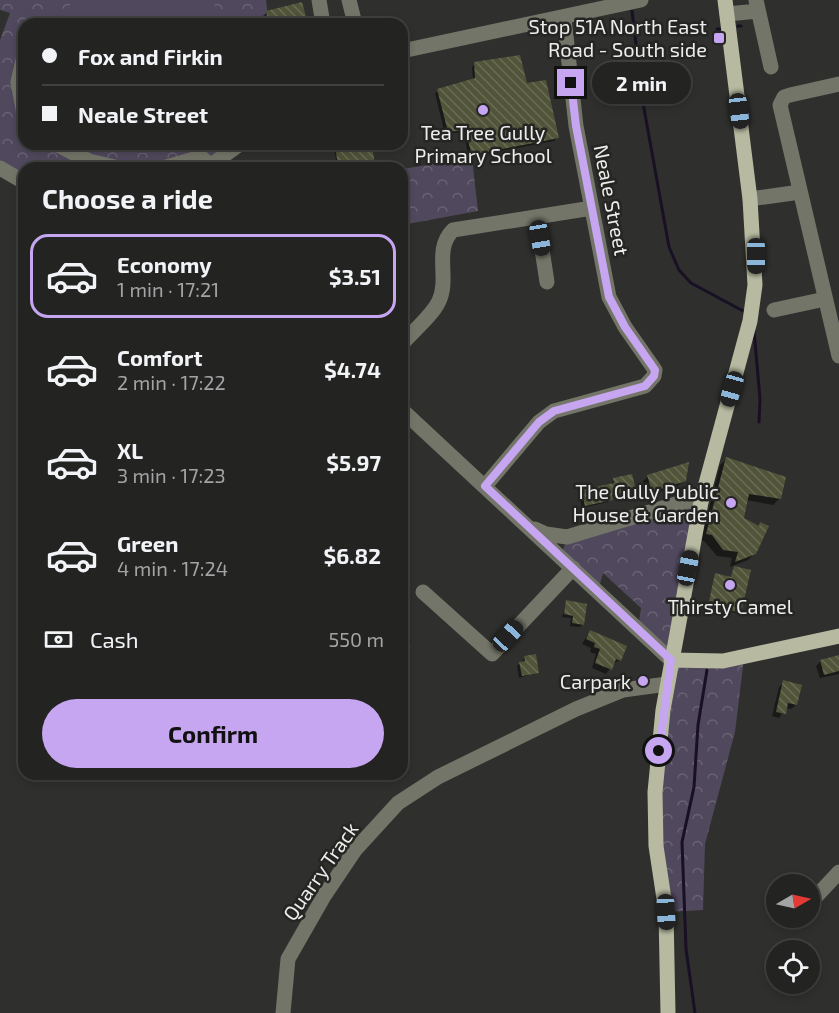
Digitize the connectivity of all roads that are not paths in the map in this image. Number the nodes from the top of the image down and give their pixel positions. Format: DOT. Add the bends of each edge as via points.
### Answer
graph roads {
  1 [pos="319,0"];
  2 [pos="350,0"];
  3 [pos="641,0"];
  4 [pos="757,5"];
  5 [pos="726,7"];
  6 [pos="322,18"];
  7 [pos="354,18"];
  8 [pos="564,18"];
  9 [pos="408,50"];
  10 [pos="771,67"];
  11 [pos="839,84"];
  12 [pos="68,150"];
  13 [pos="232,150"];
  14 [pos="93,162"];
  15 [pos="182,162"];
  16 [pos="205,162"];
  17 [pos="216,162"];
  18 [pos="0,168"];
  19 [pos="18,178"];
  20 [pos="800,192"];
  21 [pos="750,199"];
  22 [pos="592,208"];
  23 [pos="537,216"];
  24 [pos="547,282"];
  25 [pos="825,299"];
  26 [pos="774,310"];
  27 [pos="408,337"];
  28 [pos="839,356"];
  29 [pos="408,415"];
  30 [pos="485,486"];
  31 [pos="701,502"];
  32 [pos="527,525"];
  33 [pos="567,537"];
  34 [pos="561,557"];
  35 [pos="573,568"];
  36 [pos="423,592"];
  37 [pos="839,636"];
  38 [pos="671,660"];
  39 [pos="667,684"];
  40 [pos="839,873"];
  41 [pos="820,893"];
  42 [pos="285,1010"];
  43 [pos="669,1013"];
  1 -- 6 [label="street"];
  2 -- 7 [label="street"];
  3 -- 8 [label="street"];
  4 -- 5 [label="street"];
  4 -- 10 [label="street"];
  5 -- 21 [label="main road"];
  8 -- 9 [label="street"];
  8 -- 22 [label="street, Neale Street" via="576,126"];
  11 -- 20 [label="street" via="790,95 780,105"];
  12 -- 14 [label="street"];
  13 -- 17 [label="street"];
  15 -- 16 [label="street" via="201,156"];
  18 -- 19 [label="street"];
  20 -- 21 [label="street"];
  20 -- 25 [label="street"];
  21 -- 31 [label="main road" via="756,285 750,321"];
  22 -- 23 [label="street"];
  22 -- 30 [label="street, Neale Street" via="609,297 625,327 651,360 654,376 645,386 554,411 539,422"];
  23 -- 24 [label="street"];
  23 -- 27 [label="street" via="453,230 442,250 443,286 439,303"];
  25 -- 26 [label="street"];
  25 -- 28 [label="street"];
  29 -- 30 [label="street"];
  30 -- 32 [label="street"];
  31 -- 33 [label="street" via="686,501"];
  31 -- 38 [label="main road"];
  32 -- 33 [label="street" via="546,534"];
  32 -- 34 [label="street"];
  33 -- 34 [label="street"];
  34 -- 35 [label="street"];
  35 -- 36 [label="street" via="492,654"];
  35 -- 38 [label="street"];
  37 -- 38 [label="main road" via="723,661"];
  38 -- 39 [label="main road"];
  39 -- 42 [label="street, Quarry Track" via="623,690 438,777 398,803 355,850 283,965"];
  39 -- 43 [label="main road" via="655,792 656,846 666,912"];
  40 -- 41 [label="street"];
}
